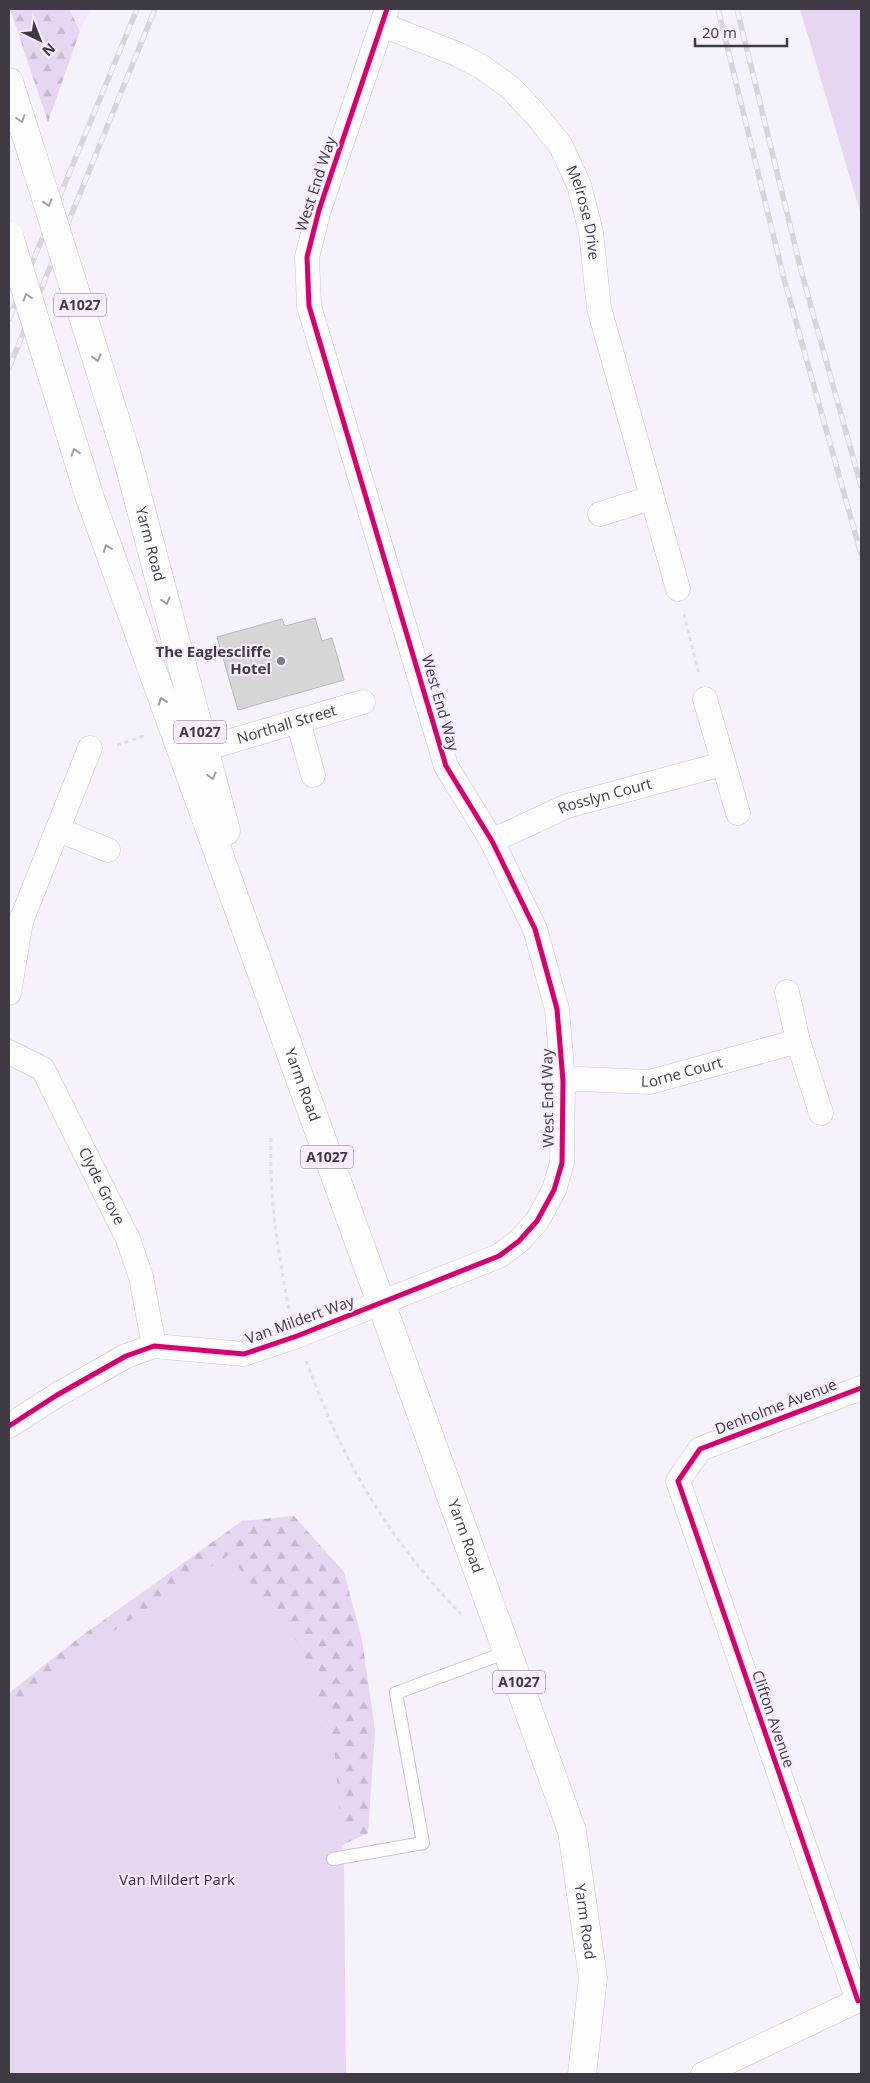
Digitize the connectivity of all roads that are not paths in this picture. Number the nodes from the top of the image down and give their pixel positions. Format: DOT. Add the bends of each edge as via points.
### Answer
graph roads {
  1 [pos="384,17"];
  2 [pos="9,82"];
  3 [pos="9,236"];
  4 [pos="651,498"];
  5 [pos="600,514"];
  6 [pos="678,589"];
  7 [pos="705,699"];
  8 [pos="363,702"];
  9 [pos="298,721"];
  10 [pos="100,747"];
  11 [pos="193,752"];
  12 [pos="723,764"];
  13 [pos="313,775"];
  14 [pos="738,814"];
  15 [pos="59,830"];
  16 [pos="492,841"];
  17 [pos="108,850"];
  18 [pos="787,992"];
  19 [pos="9,993"];
  20 [pos="798,1041"];
  21 [pos="9,1052"];
  22 [pos="564,1081"];
  23 [pos="821,1113"];
  24 [pos="380,1304"];
  25 [pos="154,1346"];
  26 [pos="861,1388"];
  27 [pos="9,1426"];
  28 [pos="700,1449"];
  29 [pos="508,1652"];
  30 [pos="333,1859"];
  31 [pos="859,2000"];
  32 [pos="582,2074"];
  33 [pos="703,2074"];
  1 -- 4 [label="street, Melrose Drive" via="482,67 511,88 561,146 579,185 591,232 599,308"];
  1 -- 16 [label="street, West End Way" via="319,210 307,258 309,306 446,766"];
  2 -- 11 [label="main road, Yarm Road / A1027, one-way, bridge" via="126,453"];
  11 -- 3 [label="main road, Yarm Road / A1027, one-way, bridge" via="90,498"];
  4 -- 5 [label="street"];
  4 -- 6 [label="street, Melrose Drive"];
  7 -- 12 [label="street"];
  8 -- 9 [label="street, Northall Street"];
  9 -- 11 [label="street, Northall Street"];
  9 -- 13 [label="street"];
  10 -- 15 [label="street"];
  11 -- 24 [label="main road, Yarm Road / A1027" via="274,1010"];
  12 -- 14 [label="street"];
  12 -- 16 [label="street, Rosslyn Court" via="567,806"];
  15 -- 17 [label="street"];
  15 -- 19 [label="street" via="21,921"];
  16 -- 22 [label="street, West End Way" via="535,929 556,1009"];
  18 -- 20 [label="street"];
  20 -- 22 [label="street, Lorne Court" via="650,1082"];
  20 -- 23 [label="street"];
  21 -- 25 [label="street, Clyde Grove" via="43,1069 128,1239 141,1277"];
  22 -- 24 [label="street, West End Way" via="562,1163 554,1190 538,1221 499,1256"];
  24 -- 25 [label="street, Van Mildert Way" via="244,1354"];
  24 -- 29 [label="main road, Yarm Road / A1027"];
  25 -- 27 [label="street, Van Mildert Way" via="126,1356"];
  26 -- 28 [label="street, Denholme Avenue"];
  28 -- 31 [label="street, Clifton Avenue" via="678,1481"];
  29 -- 30 [label="lane" via="396,1692 424,1843"];
  29 -- 32 [label="main road, Yarm Road / A1027" via="572,1831 593,1978"];
  31 -- 33 [label="street"];
}
